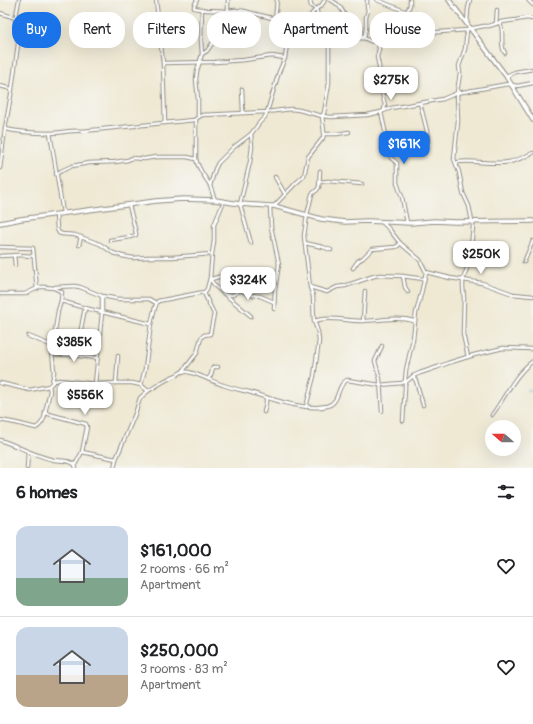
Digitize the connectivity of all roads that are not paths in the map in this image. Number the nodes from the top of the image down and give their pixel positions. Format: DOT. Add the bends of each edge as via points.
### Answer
graph roads {
  1 [pos="19,0"];
  2 [pos="156,0"];
  3 [pos="197,0"];
  4 [pos="228,0"];
  5 [pos="277,0"];
  6 [pos="310,0"];
  7 [pos="325,0"];
  8 [pos="331,0"];
  9 [pos="367,0"];
  10 [pos="377,0"];
  11 [pos="410,0"];
  12 [pos="448,0"];
  13 [pos="470,0"];
  14 [pos="528,0"];
  15 [pos="533,5"];
  16 [pos="311,6"];
  17 [pos="202,9"];
  18 [pos="316,9"];
  19 [pos="497,10"];
  20 [pos="228,11"];
  21 [pos="17,12"];
  22 [pos="276,12"];
  23 [pos="312,12"];
  24 [pos="314,12"];
  25 [pos="317,12"];
  26 [pos="407,12"];
  27 [pos="0,13"];
  28 [pos="12,17"];
  29 [pos="269,17"];
  30 [pos="533,19"];
  31 [pos="467,23"];
  32 [pos="498,24"];
  33 [pos="469,29"];
  34 [pos="435,32"];
  35 [pos="364,38"];
  36 [pos="370,41"];
  37 [pos="17,48"];
  38 [pos="286,48"];
  39 [pos="330,48"];
  40 [pos="379,48"];
  41 [pos="505,53"];
  42 [pos="202,54"];
  43 [pos="285,58"];
  44 [pos="163,63"];
  45 [pos="199,63"];
  46 [pos="533,69"];
  47 [pos="506,76"];
  48 [pos="533,83"];
  49 [pos="512,85"];
  50 [pos="0,86"];
  51 [pos="12,89"];
  52 [pos="242,89"];
  53 [pos="458,93"];
  54 [pos="420,103"];
  55 [pos="384,110"];
  56 [pos="243,112"];
  57 [pos="267,112"];
  58 [pos="381,112"];
  59 [pos="322,116"];
  60 [pos="197,118"];
  61 [pos="533,120"];
  62 [pos="165,123"];
  63 [pos="5,129"];
  64 [pos="349,132"];
  65 [pos="50,133"];
  66 [pos="251,134"];
  67 [pos="324,134"];
  68 [pos="428,141"];
  69 [pos="533,153"];
  70 [pos="196,159"];
  71 [pos="457,164"];
  72 [pos="0,168"];
  73 [pos="320,171"];
  74 [pos="56,174"];
  75 [pos="275,177"];
  76 [pos="320,182"];
  77 [pos="362,184"];
  78 [pos="210,186"];
  79 [pos="285,194"];
  80 [pos="215,200"];
  81 [pos="224,201"];
  82 [pos="128,204"];
  83 [pos="240,204"];
  84 [pos="272,206"];
  85 [pos="63,213"];
  86 [pos="56,214"];
  87 [pos="307,215"];
  88 [pos="473,221"];
  89 [pos="533,221"];
  90 [pos="381,222"];
  91 [pos="0,223"];
  92 [pos="407,223"];
  93 [pos="81,237"];
  94 [pos="110,240"];
  95 [pos="533,241"];
  96 [pos="251,243"];
  97 [pos="305,243"];
  98 [pos="400,243"];
  99 [pos="79,245"];
  100 [pos="0,247"];
  101 [pos="331,250"];
  102 [pos="212,254"];
  103 [pos="14,255"];
  104 [pos="0,256"];
  105 [pos="34,256"];
  106 [pos="524,262"];
  107 [pos="15,265"];
  108 [pos="353,268"];
  109 [pos="426,272"];
  110 [pos="236,273"];
  111 [pos="402,276"];
  112 [pos="210,279"];
  113 [pos="424,279"];
  114 [pos="464,280"];
  115 [pos="52,287"];
  116 [pos="310,287"];
  117 [pos="37,289"];
  118 [pos="365,290"];
  119 [pos="204,292"];
  120 [pos="408,292"];
  121 [pos="0,294"];
  122 [pos="225,295"];
  123 [pos="102,296"];
  124 [pos="533,296"];
  125 [pos="61,301"];
  126 [pos="274,302"];
  127 [pos="156,303"];
  128 [pos="85,308"];
  129 [pos="274,309"];
  130 [pos="102,312"];
  131 [pos="251,316"];
  132 [pos="314,321"];
  133 [pos="363,321"];
  134 [pos="414,321"];
  135 [pos="151,324"];
  136 [pos="28,336"];
  137 [pos="79,339"];
  138 [pos="53,346"];
  139 [pos="382,346"];
  140 [pos="533,349"];
  141 [pos="52,354"];
  142 [pos="118,356"];
  143 [pos="468,357"];
  144 [pos="97,358"];
  145 [pos="533,361"];
  146 [pos="218,367"];
  147 [pos="184,371"];
  148 [pos="413,376"];
  149 [pos="208,379"];
  150 [pos="404,381"];
  151 [pos="0,383"];
  152 [pos="52,383"];
  153 [pos="116,383"];
  154 [pos="95,384"];
  155 [pos="380,384"];
  156 [pos="141,385"];
  157 [pos="49,386"];
  158 [pos="148,391"];
  159 [pos="266,397"];
  160 [pos="424,405"];
  161 [pos="306,407"];
  162 [pos="382,411"];
  163 [pos="264,412"];
  164 [pos="45,413"];
  165 [pos="492,415"];
  166 [pos="0,420"];
  167 [pos="403,421"];
  168 [pos="0,440"];
  169 [pos="28,452"];
  170 [pos="82,452"];
  171 [pos="116,460"];
  172 [pos="75,467"];
  173 [pos="27,468"];
  174 [pos="114,468"];
  1 -- 21 [label="street"];
  2 -- 44 [label="street"];
  3 -- 17 [label="street" via="194,7"];
  4 -- 20 [label="street"];
  5 -- 22 [label="street"];
  6 -- 16 [label="street"];
  7 -- 18 [label="street"];
  8 -- 35 [label="street" via="339,5 349,24"];
  9 -- 35 [label="street"];
  10 -- 26 [label="street"];
  11 -- 26 [label="street"];
  12 -- 31 [label="street"];
  13 -- 31 [label="street"];
  14 -- 15 [label="street"];
  16 -- 18 [label="street"];
  16 -- 23 [label="street"];
  17 -- 20 [label="street"];
  17 -- 42 [label="street"];
  18 -- 24 [label="street"];
  18 -- 25 [label="street"];
  19 -- 32 [label="street"];
  20 -- 29 [label="street" via="244,11"];
  20 -- 42 [label="street" via="222,31"];
  27 -- 28 [label="street"];
  30 -- 32 [label="street"];
  31 -- 33 [label="street"];
  32 -- 33 [label="street"];
  32 -- 41 [label="street" via="503,32 502,48"];
  33 -- 34 [label="street"];
  33 -- 47 [label="street"];
  33 -- 53 [label="street" via="459,66"];
  35 -- 36 [label="street"];
  37 -- 51 [label="street"];
  38 -- 43 [label="street"];
  39 -- 59 [label="street" via="329,83"];
  40 -- 55 [label="street"];
  42 -- 45 [label="street"];
  43 -- 45 [label="street" via="272,56"];
  43 -- 57 [label="street" via="278,72"];
  44 -- 45 [label="street"];
  44 -- 62 [label="street"];
  45 -- 60 [label="street" via="196,74"];
  46 -- 47 [label="street"];
  47 -- 49 [label="street"];
  48 -- 49 [label="street"];
  49 -- 53 [label="street"];
  49 -- 61 [label="street"];
  50 -- 51 [label="street"];
  51 -- 63 [label="street"];
  52 -- 56 [label="street"];
  53 -- 54 [label="street"];
  53 -- 71 [label="street" via="454,159"];
  54 -- 55 [label="street"];
  54 -- 68 [label="street"];
  55 -- 58 [label="street"];
  56 -- 57 [label="street"];
  56 -- 60 [label="street" via="202,115"];
  57 -- 59 [label="street" via="291,109"];
  57 -- 66 [label="street"];
  58 -- 59 [label="street" via="367,115"];
  58 -- 92 [label="street" via="391,158 396,163"];
  59 -- 67 [label="street"];
  60 -- 62 [label="street"];
  60 -- 70 [label="street"];
  62 -- 65 [label="street"];
  63 -- 65 [label="street"];
  63 -- 72 [label="street"];
  64 -- 67 [label="street"];
  65 -- 74 [label="street"];
  66 -- 78 [label="street" via="218,163"];
  66 -- 83 [label="street" via="250,162"];
  67 -- 79 [label="street" via="308,157 304,176"];
  69 -- 71 [label="street" via="509,162"];
  70 -- 74 [label="street" via="132,158 72,166"];
  70 -- 78 [label="street"];
  71 -- 88 [label="street" via="463,193"];
  73 -- 76 [label="street"];
  74 -- 85 [label="street"];
  75 -- 79 [label="street"];
  76 -- 77 [label="street"];
  76 -- 87 [label="street" via="312,194"];
  78 -- 80 [label="street"];
  79 -- 84 [label="street"];
  80 -- 81 [label="street"];
  80 -- 82 [label="street" via="156,200"];
  81 -- 83 [label="street"];
  81 -- 102 [label="street" via="215,222"];
  82 -- 85 [label="street"];
  82 -- 94 [label="street" via="136,235"];
  83 -- 84 [label="street"];
  83 -- 96 [label="street"];
  84 -- 87 [label="street"];
  84 -- 126 [label="street" via="270,227 279,264"];
  85 -- 86 [label="street"];
  86 -- 91 [label="street"];
  86 -- 93 [label="street" via="59,233"];
  87 -- 90 [label="street" via="345,222"];
  87 -- 97 [label="street"];
  88 -- 89 [label="street"];
  88 -- 92 [label="street"];
  88 -- 114 [label="street" via="470,258"];
  90 -- 92 [label="street"];
  90 -- 98 [label="street"];
  93 -- 99 [label="street"];
  93 -- 102 [label="street" via="129,258"];
  95 -- 106 [label="street"];
  97 -- 101 [label="street"];
  97 -- 116 [label="street"];
  98 -- 108 [label="street" via="396,246 372,249 357,261"];
  98 -- 109 [label="street" via="420,260"];
  100 -- 105 [label="street" via="33,247"];
  102 -- 112 [label="street"];
  103 -- 104 [label="street"];
  103 -- 105 [label="street"];
  103 -- 107 [label="street"];
  105 -- 117 [label="street"];
  109 -- 113 [label="street"];
  109 -- 114 [label="street"];
  110 -- 112 [label="street"];
  111 -- 113 [label="street"];
  111 -- 116 [label="street" via="375,275 326,292"];
  111 -- 120 [label="street"];
  112 -- 119 [label="street"];
  112 -- 122 [label="street"];
  113 -- 134 [label="street"];
  114 -- 124 [label="street" via="482,283 513,294"];
  114 -- 143 [label="street" via="462,334"];
  115 -- 117 [label="street"];
  115 -- 123 [label="street" via="80,287"];
  115 -- 125 [label="street" via="62,292"];
  116 -- 132 [label="street"];
  117 -- 121 [label="street" via="23,294"];
  118 -- 133 [label="street"];
  119 -- 127 [label="street" via="160,300"];
  119 -- 147 [label="street" via="214,313 210,334 201,338 198,352"];
  122 -- 126 [label="street" via="233,295 240,290"];
  122 -- 131 [label="street"];
  123 -- 127 [label="street" via="149,299"];
  123 -- 130 [label="street"];
  125 -- 128 [label="street"];
  125 -- 138 [label="street"];
  126 -- 129 [label="street"];
  127 -- 135 [label="street"];
  128 -- 130 [label="street"];
  128 -- 137 [label="street"];
  130 -- 135 [label="street"];
  130 -- 144 [label="street"];
  132 -- 133 [label="street" via="328,318"];
  132 -- 161 [label="street" via="318,332 318,345"];
  133 -- 134 [label="street"];
  134 -- 150 [label="street"];
  135 -- 156 [label="street"];
  136 -- 138 [label="street"];
  138 -- 141 [label="street"];
  139 -- 155 [label="street" via="375,361"];
  140 -- 143 [label="street" via="503,348"];
  141 -- 144 [label="street"];
  141 -- 152 [label="street"];
  142 -- 153 [label="street"];
  143 -- 148 [label="street"];
  144 -- 154 [label="street"];
  145 -- 165 [label="street" via="513,382"];
  146 -- 149 [label="street" via="213,367"];
  147 -- 149 [label="street"];
  147 -- 158 [label="street"];
  148 -- 150 [label="street"];
  148 -- 160 [label="street"];
  149 -- 159 [label="street"];
  150 -- 155 [label="street"];
  150 -- 167 [label="street"];
  151 -- 157 [label="street" via="30,390"];
  152 -- 154 [label="street" via="62,380"];
  152 -- 157 [label="street"];
  153 -- 154 [label="street"];
  153 -- 156 [label="street"];
  155 -- 161 [label="street" via="345,381 332,403 327,406"];
  155 -- 162 [label="street"];
  156 -- 158 [label="street"];
  157 -- 164 [label="street"];
  158 -- 171 [label="street" via="140,398"];
  159 -- 161 [label="street"];
  159 -- 163 [label="street"];
  164 -- 166 [label="street" via="44,420 38,428"];
  164 -- 170 [label="street" via="86,424"];
  168 -- 169 [label="street"];
  169 -- 172 [label="street" via="72,462"];
  169 -- 173 [label="street"];
  170 -- 171 [label="street"];
  170 -- 172 [label="street"];
  171 -- 174 [label="street"];
}
